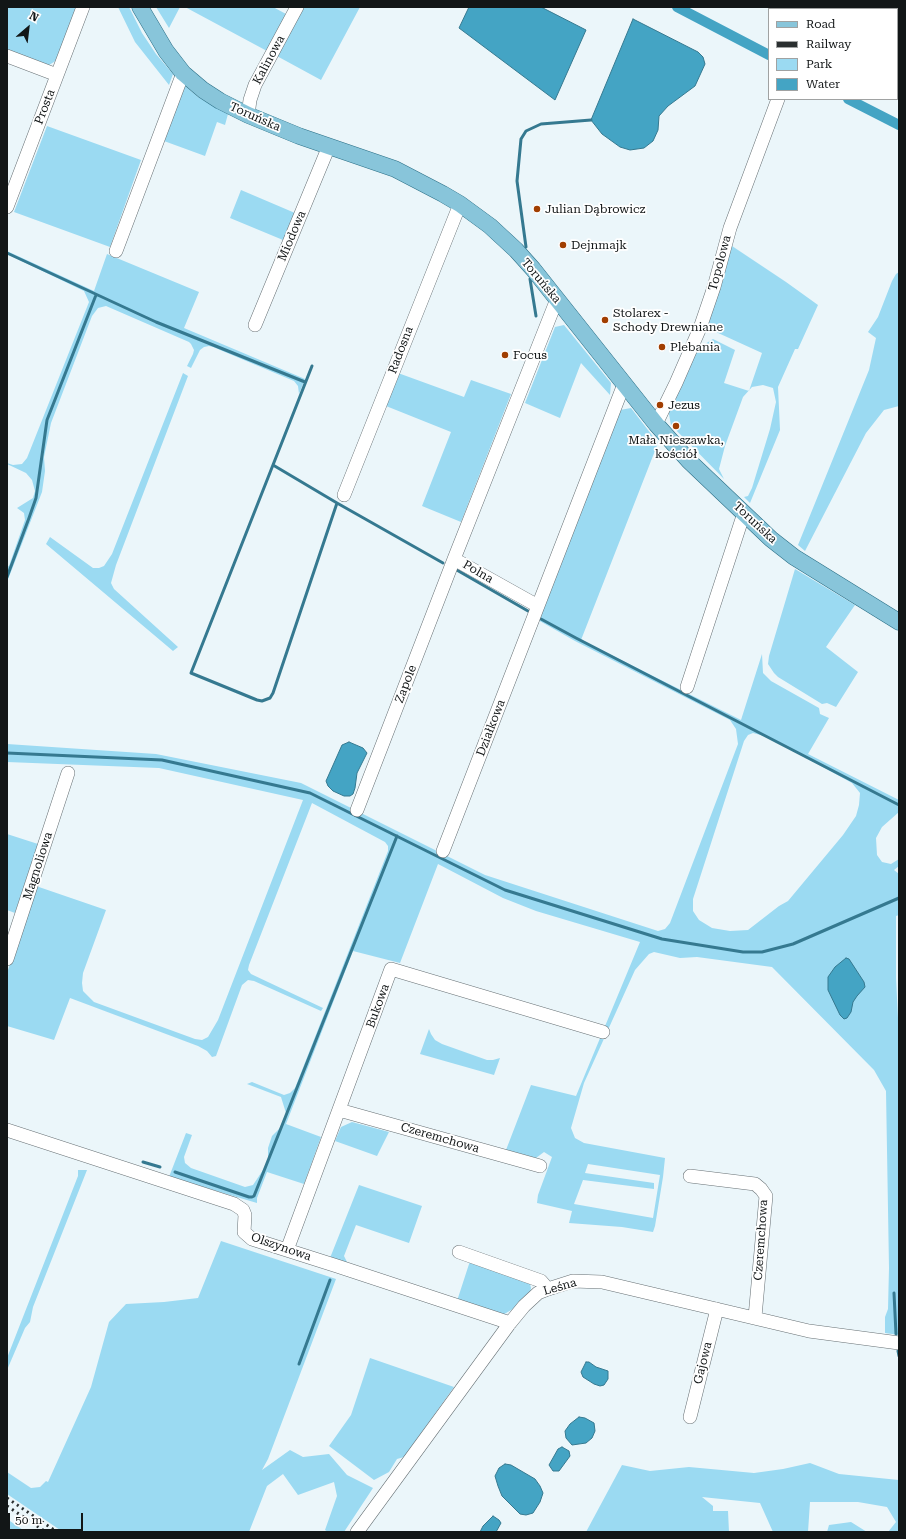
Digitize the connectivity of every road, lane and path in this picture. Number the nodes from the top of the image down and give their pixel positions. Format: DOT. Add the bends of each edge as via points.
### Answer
graph roads {
  1 [pos="83,7"];
  2 [pos="140,7"];
  3 [pos="297,7"];
  4 [pos="7,56"];
  5 [pos="184,73"];
  6 [pos="57,75"];
  7 [pos="778,100"];
  8 [pos="248,115"];
  9 [pos="329,146"];
  10 [pos="460,204"];
  11 [pos="7,207"];
  12 [pos="116,251"];
  13 [pos="557,299"];
  14 [pos="255,325"];
  15 [pos="624,384"];
  16 [pos="656,424"];
  17 [pos="344,496"];
  18 [pos="744,513"];
  19 [pos="454,558"];
  20 [pos="538,606"];
  21 [pos="899,622"];
  22 [pos="687,687"];
  23 [pos="68,774"];
  24 [pos="357,810"];
  25 [pos="443,851"];
  26 [pos="7,959"];
  27 [pos="603,1032"];
  28 [pos="339,1110"];
  29 [pos="7,1130"];
  30 [pos="540,1166"];
  31 [pos="690,1176"];
  32 [pos="287,1250"];
  33 [pos="459,1252"];
  34 [pos="548,1288"];
  35 [pos="717,1309"];
  36 [pos="755,1317"];
  37 [pos="510,1323"];
  38 [pos="899,1343"];
  39 [pos="690,1417"];
  40 [pos="357,1532"];
  1 -- 6 [label="street, Prosta"];
  2 -- 5 [label="main road, Toruńska" via="166,51"];
  3 -- 8 [label="street, Kalinowa" via="254,85"];
  4 -- 6 [label="street"];
  5 -- 8 [label="main road, Toruńska" via="203,90"];
  5 -- 12 [label="street"];
  6 -- 11 [label="street, Prosta"];
  7 -- 16 [label="street, Topolowa" via="730,228 702,321"];
  8 -- 9 [label="main road, Toruńska"];
  9 -- 10 [label="main road, Toruńska" via="395,169"];
  9 -- 14 [label="street, Miodowa"];
  10 -- 13 [label="main road, Toruńska" via="490,226 516,250"];
  10 -- 17 [label="street, Radosna"];
  13 -- 15 [label="main road, Toruńska"];
  13 -- 19 [label="street, Polna"];
  15 -- 16 [label="main road, Toruńska"];
  15 -- 20 [label="street"];
  16 -- 18 [label="main road, Toruńska" via="689,461"];
  18 -- 21 [label="main road, Toruńska" via="794,557"];
  18 -- 22 [label="street"];
  19 -- 20 [label="street, Polna"];
  19 -- 24 [label="street, Zapole"];
  20 -- 25 [label="street, Działkowa"];
  23 -- 26 [label="street, Magnoliowa"];
  27 -- 28 [label="street, Bukowa" via="391,969"];
  28 -- 30 [label="street, Czeremchowa"];
  28 -- 32 [label="street, Bukowa"];
  29 -- 32 [label="street, Olszynowa" via="234,1204 244,1212 245,1235"];
  31 -- 36 [label="street, Czeremchowa" via="755,1184 766,1196"];
  32 -- 37 [label="street, Olszynowa"];
  33 -- 34 [label="street" via="541,1281"];
  34 -- 35 [label="street, Leśna" via="572,1281 594,1281"];
  34 -- 37 [label="street, Leśna" via="533,1297"];
  35 -- 36 [label="street, Leśna"];
  35 -- 39 [label="street, Gajowa"];
  36 -- 38 [label="street, Leśna" via="809,1331"];
  37 -- 40 [label="street, Leśna"];
}
